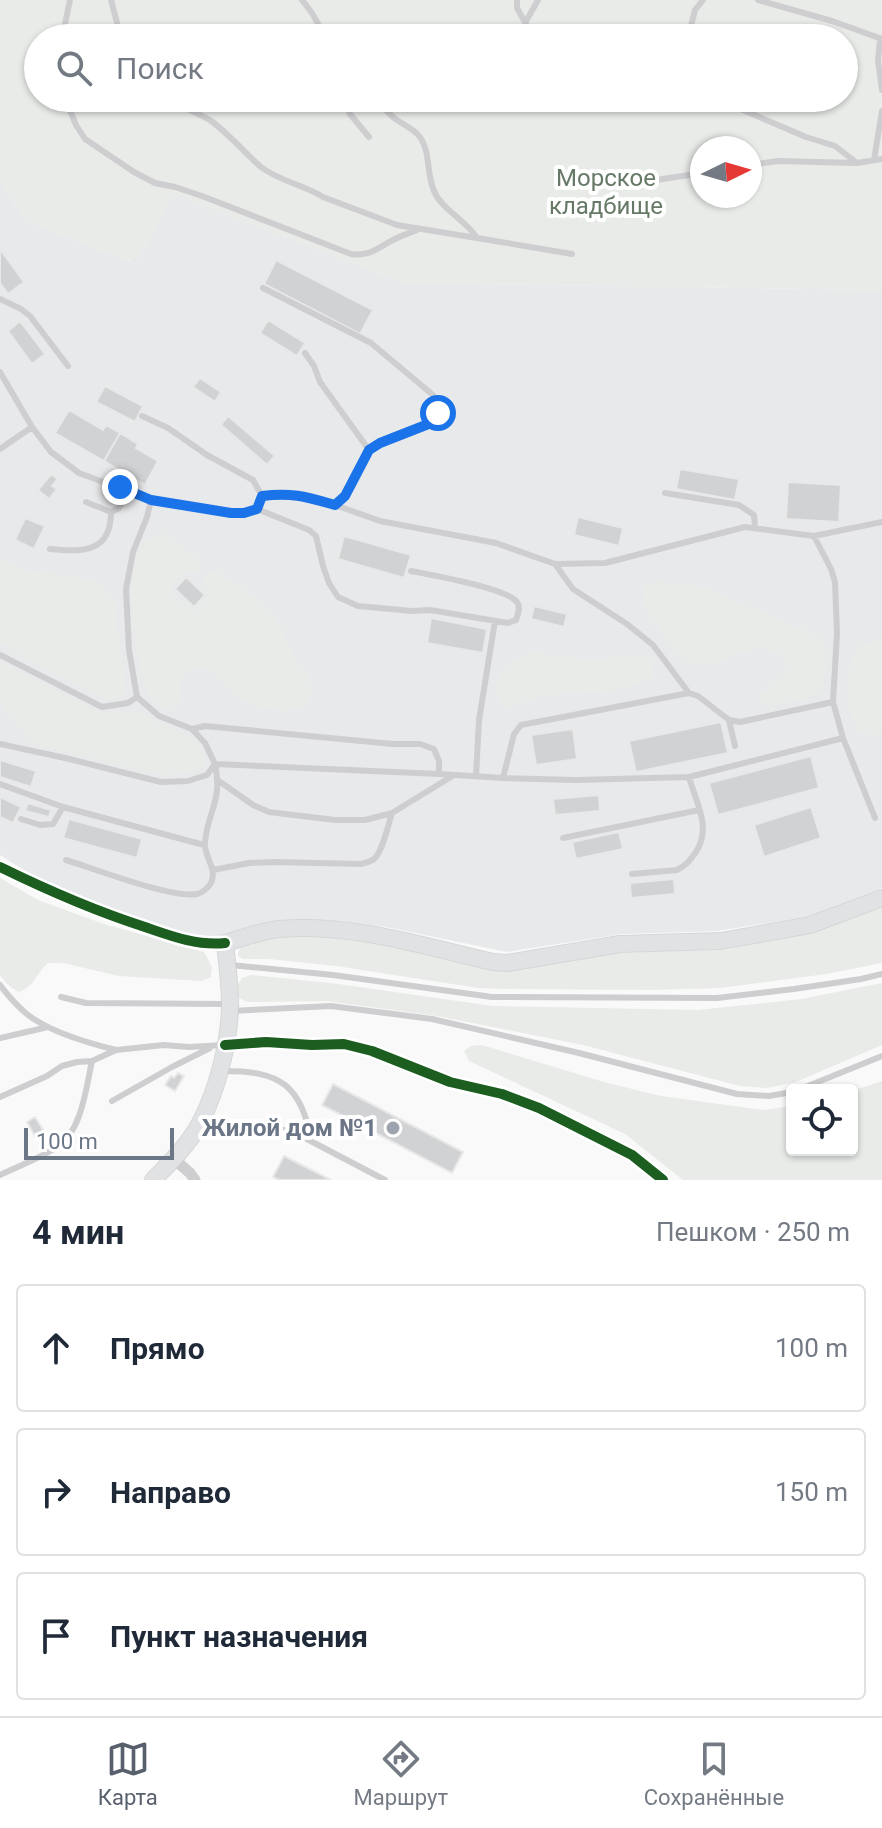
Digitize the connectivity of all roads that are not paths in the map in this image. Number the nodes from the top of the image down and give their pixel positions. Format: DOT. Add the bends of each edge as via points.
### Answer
graph roads {
  1 [pos="70,0"];
  2 [pos="111,0"];
  3 [pos="302,0"];
  4 [pos="517,0"];
  5 [pos="538,0"];
  6 [pos="703,0"];
  7 [pos="758,0"];
  8 [pos="525,23"];
  9 [pos="65,24"];
  10 [pos="117,24"];
  11 [pos="318,24"];
  12 [pos="692,24"];
  13 [pos="840,24"];
  14 [pos="858,31"];
  15 [pos="881,39"];
  16 [pos="882,90"];
  17 [pos="882,111"];
  18 [pos="70,112"];
  19 [pos="193,112"];
  20 [pos="349,112"];
  21 [pos="389,112"];
  22 [pos="748,112"];
  23 [pos="369,137"];
  24 [pos="878,160"];
  25 [pos="762,163"];
  26 [pos="857,163"];
  27 [pos="690,175"];
  28 [pos="656,180"];
  29 [pos="421,229"];
  30 [pos="477,238"];
  31 [pos="572,254"];
  32 [pos="263,288"];
  33 [pos="0,299"];
  34 [pos="305,353"];
  35 [pos="68,366"];
  36 [pos="0,372"];
  37 [pos="142,416"];
  38 [pos="32,427"];
  39 [pos="0,449"];
  40 [pos="369,450"];
  41 [pos="129,491"];
  42 [pos="665,493"];
  43 [pos="262,496"];
  44 [pos="151,500"];
  45 [pos="86,502"];
  46 [pos="335,505"];
  47 [pos="257,509"];
  48 [pos="111,512"];
  49 [pos="882,522"];
  50 [pos="755,527"];
  51 [pos="814,536"];
  52 [pos="50,549"];
  53 [pos="555,564"];
  54 [pos="411,571"];
  55 [pos="495,621"];
  56 [pos="0,655"];
  57 [pos="689,693"];
  58 [pos="137,697"];
  59 [pos="833,702"];
  60 [pos="729,720"];
  61 [pos="192,729"];
  62 [pos="843,738"];
  63 [pos="0,744"];
  64 [pos="735,746"];
  65 [pos="215,764"];
  66 [pos="439,774"];
  67 [pos="454,775"];
  68 [pos="476,776"];
  69 [pos="689,777"];
  70 [pos="503,778"];
  71 [pos="219,781"];
  72 [pos="0,784"];
  73 [pos="63,807"];
  74 [pos="699,810"];
  75 [pos="392,813"];
  76 [pos="875,818"];
  77 [pos="21,819"];
  78 [pos="563,838"];
  79 [pos="204,845"];
  80 [pos="66,860"];
  81 [pos="0,867"];
  82 [pos="213,870"];
  83 [pos="632,874"];
  84 [pos="882,898"];
  85 [pos="225,943"];
  86 [pos="227,965"];
  87 [pos="882,974"];
  88 [pos="0,985"];
  89 [pos="61,997"];
  90 [pos="230,1008"];
  91 [pos="48,1027"];
  92 [pos="0,1038"];
  93 [pos="219,1046"];
  94 [pos="116,1050"];
  95 [pos="882,1056"];
  96 [pos="92,1061"];
  97 [pos="219,1071"];
  98 [pos="812,1084"];
  99 [pos="786,1093"];
  100 [pos="0,1097"];
  101 [pos="112,1101"];
  102 [pos="278,1128"];
  103 [pos="312,1142"];
  104 [pos="174,1159"];
  105 [pos="0,1175"];
  106 [pos="153,1180"];
  107 [pos="195,1180"];
  108 [pos="385,1180"];
  109 [pos="663,1180"];
  1 -- 9 [label="lane"];
  2 -- 10 [label="lane"];
  3 -- 11 [label="lane"];
  4 -- 8 [label="lane"];
  5 -- 8 [label="lane"];
  6 -- 12 [label="lane"];
  7 -- 13 [label="lane"];
  14 -- 15 [label="lane"];
  15 -- 16 [label="lane"];
  17 -- 24 [label="lane"];
  18 -- 29 [label="lane" via="85,139 155,183 351,254 375,252"];
  19 -- 29 [label="lane" via="225,132 263,168 360,212"];
  20 -- 23 [label="lane"];
  21 -- 30 [label="lane" via="418,133 435,194"];
  22 -- 26 [label="lane" via="835,146"];
  24 -- 26 [label="lane"];
  25 -- 26 [label="lane"];
  27 -- 28 [label="lane"];
  29 -- 30 [label="lane"];
  30 -- 31 [label="lane"];
  32 -- 40 [label="lane" via="371,343 433,395 438,413 431,423"];
  33 -- 35 [label="lane" via="30,316"];
  34 -- 40 [label="lane"];
  36 -- 38 [label="lane"];
  37 -- 43 [label="lane" via="253,480"];
  38 -- 39 [label="lane"];
  38 -- 41 [label="lane" via="51,452 79,473"];
  40 -- 46 [label="lane"];
  41 -- 44 [label="lane"];
  41 -- 48 [label="lane"];
  42 -- 50 [label="lane" via="739,505 754,515"];
  43 -- 46 [label="lane" via="285,493"];
  43 -- 47 [label="lane"];
  44 -- 47 [label="lane" via="231,513"];
  44 -- 58 [label="lane" via="126,589"];
  45 -- 48 [label="lane"];
  46 -- 53 [label="lane" via="380,521 496,543"];
  47 -- 55 [label="lane" via="316,536 338,597 358,606"];
  48 -- 52 [label="lane" via="108,535 100,544 88,550"];
  49 -- 51 [label="lane"];
  50 -- 51 [label="lane"];
  50 -- 53 [label="lane" via="605,563"];
  51 -- 59 [label="lane" via="835,582"];
  53 -- 57 [label="lane" via="573,589 653,645"];
  54 -- 55 [label="lane" via="504,592 517,602 516,620"];
  55 -- 68 [label="lane"];
  56 -- 58 [label="lane" via="102,707"];
  57 -- 60 [label="lane"];
  57 -- 70 [label="lane" via="521,725"];
  58 -- 61 [label="lane" via="159,716"];
  59 -- 60 [label="lane"];
  59 -- 62 [label="lane"];
  60 -- 64 [label="lane"];
  61 -- 65 [label="lane"];
  61 -- 66 [label="lane" via="420,744 434,749"];
  62 -- 69 [label="lane"];
  62 -- 76 [label="lane"];
  63 -- 65 [label="lane" via="161,782 207,775"];
  65 -- 66 [label="lane"];
  65 -- 71 [label="lane"];
  66 -- 67 [label="lane"];
  67 -- 68 [label="lane"];
  67 -- 75 [label="lane"];
  68 -- 70 [label="lane"];
  69 -- 70 [label="lane"];
  69 -- 74 [label="lane"];
  71 -- 75 [label="lane" via="269,812 335,820"];
  71 -- 79 [label="lane"];
  72 -- 73 [label="lane"];
  73 -- 77 [label="lane" via="49,826"];
  73 -- 79 [label="lane"];
  74 -- 78 [label="lane"];
  74 -- 83 [label="lane" via="704,832 687,864 677,870"];
  75 -- 82 [label="lane" via="379,851 367,863 249,863"];
  79 -- 82 [label="lane"];
  80 -- 82 [label="lane" via="182,894 206,889"];
  81 -- 85 [label="street" via="112,916 187,941"];
  84 -- 85 [label="main road" via="810,925 721,941 620,944 507,963 315,928 276,930"];
  85 -- 86 [label="main road"];
  86 -- 87 [label="lane" via="492,997 717,998"];
  86 -- 90 [label="main road"];
  88 -- 91 [label="lane"];
  89 -- 90 [label="lane" via="86,1003"];
  90 -- 93 [label="main road"];
  90 -- 99 [label="lane" via="331,1006 432,1019 737,1094"];
  91 -- 92 [label="lane"];
  91 -- 94 [label="lane"];
  93 -- 94 [label="lane"];
  93 -- 97 [label="main road"];
  93 -- 101 [label="lane"];
  93 -- 109 [label="street" via="344,1044 372,1051 450,1082 539,1108 615,1144"];
  94 -- 96 [label="lane"];
  95 -- 98 [label="lane"];
  96 -- 100 [label="lane" via="62,1066"];
  96 -- 105 [label="lane" via="69,1136"];
  97 -- 103 [label="lane" via="251,1071 280,1081 296,1096"];
  97 -- 104 [label="main road" via="200,1125"];
  102 -- 103 [label="lane"];
  103 -- 108 [label="lane"];
  104 -- 106 [label="main road"];
  104 -- 107 [label="street"];
}
